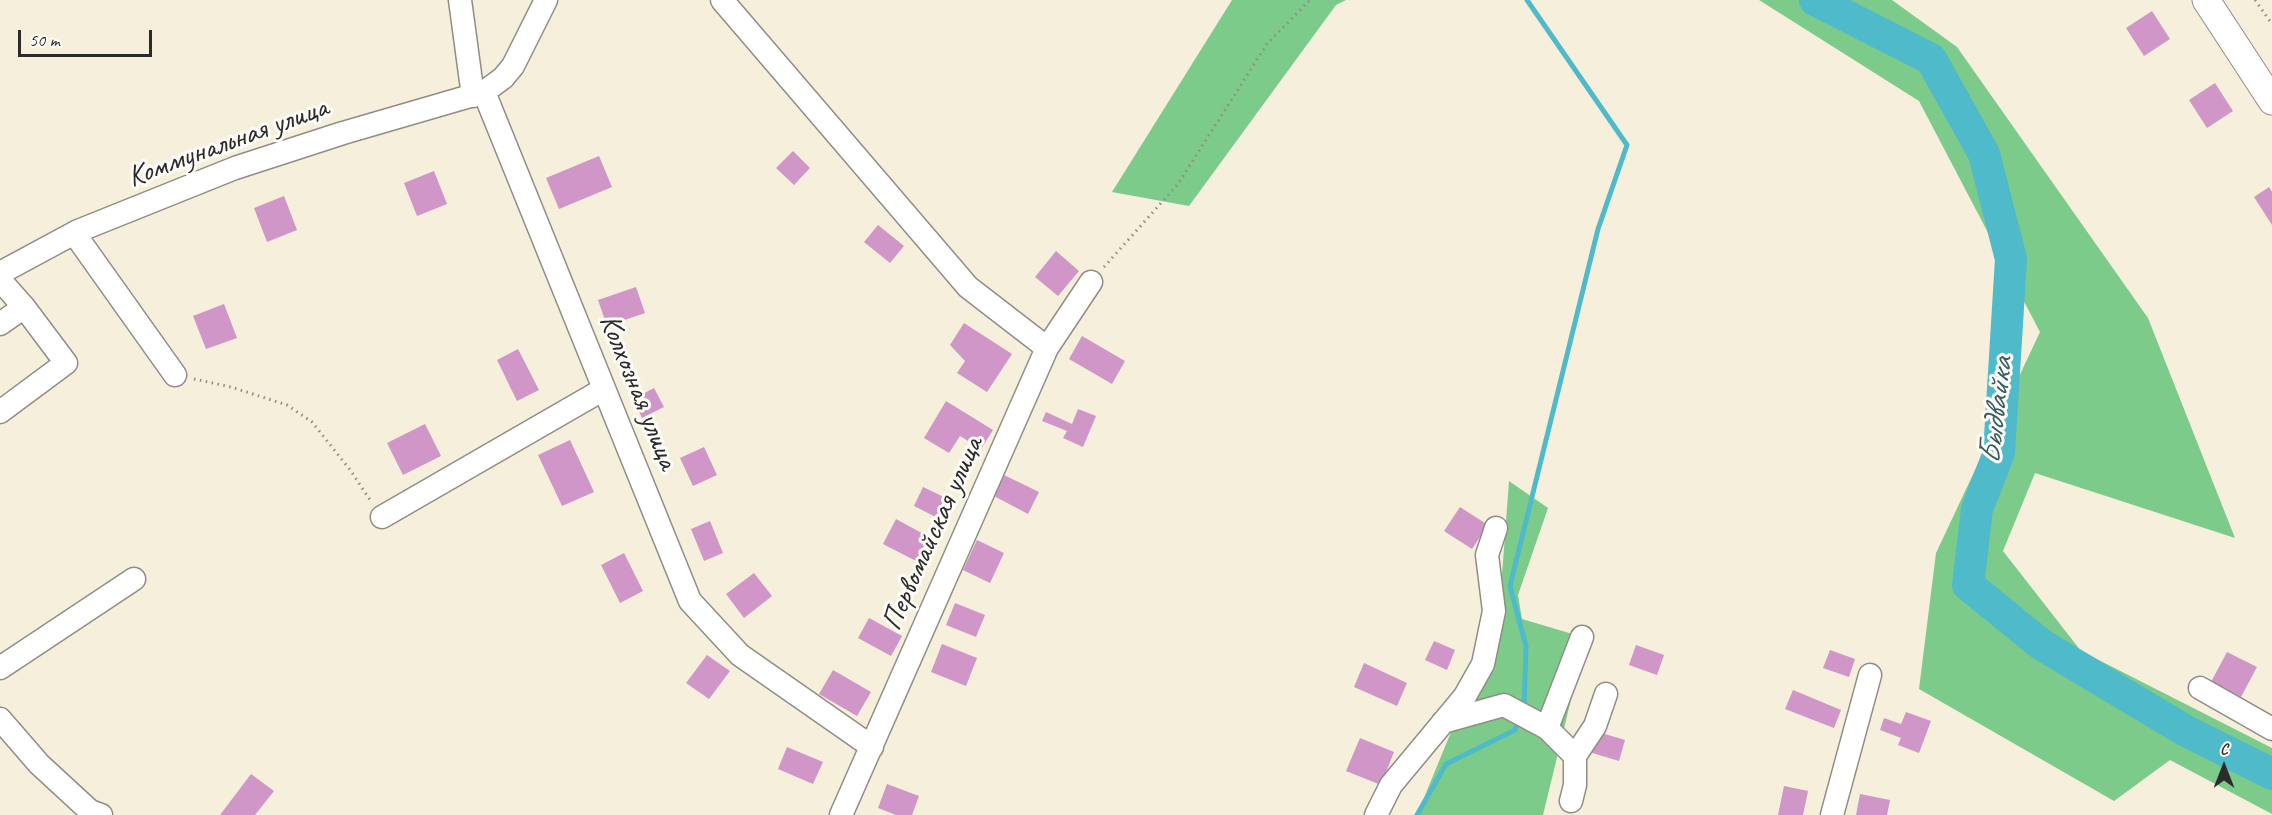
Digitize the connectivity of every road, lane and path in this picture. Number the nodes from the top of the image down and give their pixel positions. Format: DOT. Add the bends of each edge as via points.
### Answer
graph roads {
  1 [pos="460,0"];
  2 [pos="546,0"];
  3 [pos="722,0"];
  4 [pos="1310,0"];
  5 [pos="2206,0"];
  6 [pos="2256,0"];
  7 [pos="2272,24"];
  8 [pos="479,94"];
  9 [pos="2272,101"];
  10 [pos="75,233"];
  11 [pos="0,273"];
  12 [pos="0,280"];
  13 [pos="1091,282"];
  14 [pos="24,307"];
  15 [pos="0,324"];
  16 [pos="1047,348"];
  17 [pos="175,375"];
  18 [pos="604,389"];
  19 [pos="0,412"];
  20 [pos="382,517"];
  21 [pos="1496,528"];
  22 [pos="134,579"];
  23 [pos="1582,637"];
  24 [pos="0,668"];
  25 [pos="1870,675"];
  26 [pos="2200,688"];
  27 [pos="1606,694"];
  28 [pos="0,719"];
  29 [pos="1443,722"];
  30 [pos="1540,724"];
  31 [pos="2272,729"];
  32 [pos="872,747"];
  33 [pos="1575,756"];
  34 [pos="1571,801"];
  35 [pos="101,815"];
  36 [pos="841,815"];
  37 [pos="1376,815"];
  38 [pos="1832,815"];
  1 -- 8 [label="street, Колхозная улица"];
  2 -- 8 [label="street" via="513,66"];
  3 -- 16 [label="street" via="968,287"];
  4 -- 13 [label="path" via="1267,44 1178,184"];
  5 -- 9 [label="main road"];
  6 -- 7 [label="path"];
  8 -- 10 [label="street, Коммунальная улица" via="235,168"];
  8 -- 18 [label="street, Колхозная улица"];
  10 -- 11 [label="street, Коммунальная улица"];
  10 -- 17 [label="street"];
  12 -- 14 [label="street"];
  13 -- 16 [label="street, Первомайская улица"];
  14 -- 15 [label="street"];
  14 -- 19 [label="street" via="66,363"];
  16 -- 32 [label="street, Первомайская улица"];
  17 -- 20 [label="path" via="287,405 312,422"];
  18 -- 20 [label="street"];
  18 -- 32 [label="street, Колхозная улица" via="690,602 740,655"];
  21 -- 29 [label="street" via="1487,555 1494,611 1484,664"];
  22 -- 24 [label="street"];
  23 -- 30 [label="street"];
  25 -- 38 [label="street"];
  26 -- 31 [label="street"];
  27 -- 33 [label="street" via="1595,726"];
  28 -- 35 [label="street" via="39,764 90,811"];
  29 -- 30 [label="street" via="1504,705"];
  29 -- 37 [label="street" via="1391,785"];
  30 -- 33 [label="street"];
  32 -- 36 [label="street, Первомайская улица"];
  33 -- 34 [label="street"];
}
